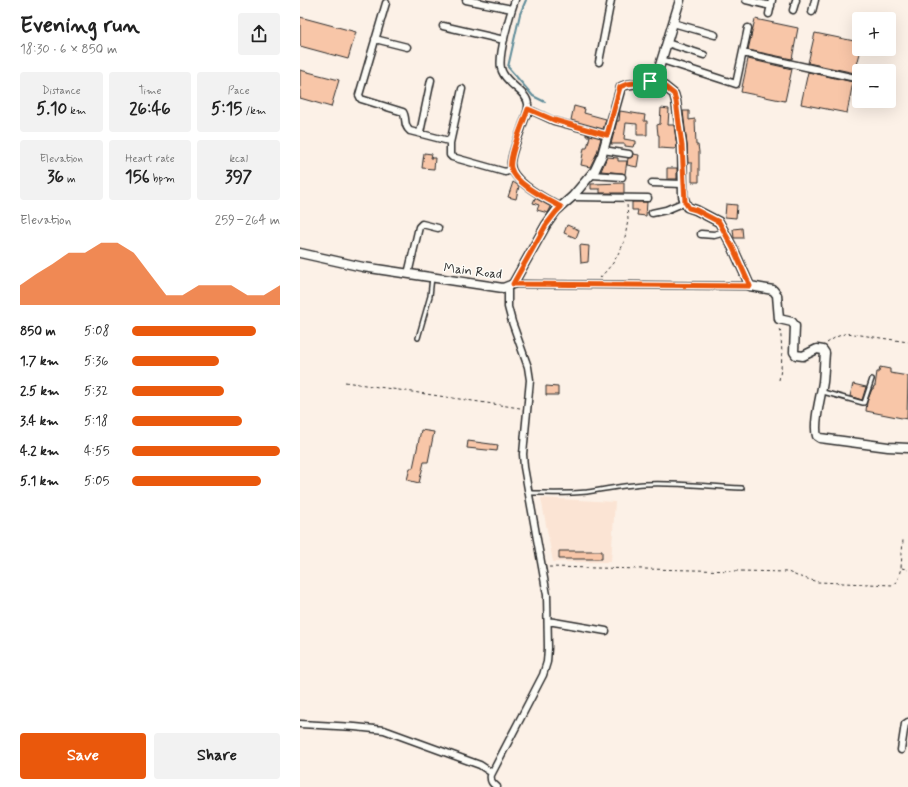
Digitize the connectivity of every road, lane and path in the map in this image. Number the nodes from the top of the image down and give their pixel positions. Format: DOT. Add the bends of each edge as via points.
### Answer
graph roads {
  1 [pos="466,0"];
  2 [pos="515,0"];
  3 [pos="611,0"];
  4 [pos="680,0"];
  5 [pos="746,0"];
  6 [pos="796,0"];
  7 [pos="815,0"];
  8 [pos="386,3"];
  9 [pos="771,3"];
  10 [pos="512,9"];
  11 [pos="793,10"];
  12 [pos="812,12"];
  13 [pos="769,14"];
  14 [pos="673,23"];
  15 [pos="443,26"];
  16 [pos="748,28"];
  17 [pos="715,35"];
  18 [pos="376,39"];
  19 [pos="504,40"];
  20 [pos="667,43"];
  21 [pos="407,47"];
  22 [pos="743,53"];
  23 [pos="704,54"];
  24 [pos="662,60"];
  25 [pos="599,62"];
  26 [pos="852,77"];
  27 [pos="431,80"];
  28 [pos="650,81"];
  29 [pos="462,89"];
  30 [pos="528,109"];
  31 [pos="420,133"];
  32 [pos="607,135"];
  33 [pos="450,143"];
  34 [pos="604,150"];
  35 [pos="629,154"];
  36 [pos="512,170"];
  37 [pos="592,175"];
  38 [pos="622,177"];
  39 [pos="652,183"];
  40 [pos="683,184"];
  41 [pos="572,197"];
  42 [pos="648,198"];
  43 [pos="626,199"];
  44 [pos="685,202"];
  45 [pos="561,207"];
  46 [pos="652,213"];
  47 [pos="438,228"];
  48 [pos="725,232"];
  49 [pos="701,234"];
  50 [pos="300,253"];
  51 [pos="408,274"];
  52 [pos="432,277"];
  53 [pos="594,284"];
  54 [pos="510,285"];
  55 [pos="750,286"];
  56 [pos="779,319"];
  57 [pos="418,338"];
  58 [pos="908,342"];
  59 [pos="820,348"];
  60 [pos="872,379"];
  61 [pos="780,380"];
  62 [pos="345,382"];
  63 [pos="821,392"];
  64 [pos="527,409"];
  65 [pos="908,448"];
  66 [pos="742,488"];
  67 [pos="528,493"];
  68 [pos="903,540"];
  69 [pos="542,567"];
  70 [pos="901,568"];
  71 [pos="908,570"];
  72 [pos="548,621"];
  73 [pos="606,631"];
  74 [pos="908,722"];
  75 [pos="300,724"];
  76 [pos="901,750"];
  77 [pos="492,773"];
  78 [pos="497,787"];
  1 -- 10 [label="street"];
  2 -- 10 [label="street"];
  3 -- 25 [label="street"];
  4 -- 14 [label="street"];
  5 -- 9 [label="street"];
  6 -- 11 [label="street"];
  7 -- 12 [label="street"];
  8 -- 18 [label="street"];
  9 -- 13 [label="street"];
  10 -- 19 [label="street"];
  14 -- 17 [label="street"];
  14 -- 20 [label="street"];
  15 -- 19 [label="street"];
  16 -- 22 [label="street"];
  18 -- 21 [label="street"];
  18 -- 31 [label="street" via="359,97 403,112 407,128"];
  19 -- 30 [label="street" via="501,68 509,82 527,100"];
  20 -- 23 [label="street"];
  20 -- 24 [label="street"];
  22 -- 24 [label="street" via="736,84"];
  22 -- 26 [label="street"];
  24 -- 28 [label="street" via="656,75"];
  27 -- 31 [label="street"];
  28 -- 32 [label="street, Main Road" via="620,87"];
  28 -- 40 [label="street" via="664,86 674,94 682,146"];
  29 -- 33 [label="street"];
  30 -- 32 [label="street" via="554,120"];
  30 -- 36 [label="street" via="510,163"];
  31 -- 33 [label="street" via="446,139"];
  32 -- 34 [label="street, Main Road"];
  33 -- 36 [label="street" via="452,158 505,172"];
  34 -- 35 [label="street"];
  34 -- 37 [label="street, Main Road"];
  36 -- 45 [label="street" via="520,181"];
  37 -- 38 [label="street"];
  37 -- 41 [label="street, Main Road"];
  39 -- 40 [label="street"];
  40 -- 44 [label="street"];
  41 -- 43 [label="street"];
  41 -- 45 [label="street, Main Road"];
  42 -- 43 [label="street"];
  43 -- 53 [label="path" via="628,220 624,243 613,263"];
  44 -- 46 [label="street"];
  44 -- 48 [label="street" via="689,208 719,222"];
  45 -- 54 [label="street, Main Road" via="546,225"];
  47 -- 51 [label="street" via="422,224 419,227"];
  48 -- 49 [label="street" via="714,235"];
  48 -- 55 [label="street"];
  50 -- 51 [label="street, Main Road"];
  51 -- 52 [label="street, Main Road"];
  52 -- 54 [label="street, Main Road" via="503,288"];
  52 -- 57 [label="lane" via="430,296"];
  53 -- 54 [label="street"];
  53 -- 55 [label="street"];
  54 -- 64 [label="street" via="508,307 530,380"];
  55 -- 56 [label="street" via="775,292"];
  56 -- 59 [label="street" via="792,322 795,326 796,355 803,356"];
  56 -- 61 [label="path" via="782,354"];
  58 -- 59 [label="path" via="847,333"];
  59 -- 63 [label="street" via="825,354"];
  60 -- 63 [label="lane" via="864,403"];
  62 -- 64 [label="path"];
  63 -- 65 [label="street" via="816,433 820,438"];
  64 -- 67 [label="street" via="523,454"];
  66 -- 67 [label="lane" via="646,484 588,492"];
  67 -- 69 [label="street"];
  68 -- 70 [label="path"];
  69 -- 70 [label="path" via="788,572 818,582 888,584 897,582"];
  69 -- 72 [label="street"];
  70 -- 71 [label="path"];
  72 -- 73 [label="street"];
  72 -- 77 [label="street" via="547,662 543,675"];
  74 -- 76 [label="street" via="905,724"];
  75 -- 77 [label="street" via="384,730 480,765"];
  77 -- 78 [label="street" via="492,784"];
}
